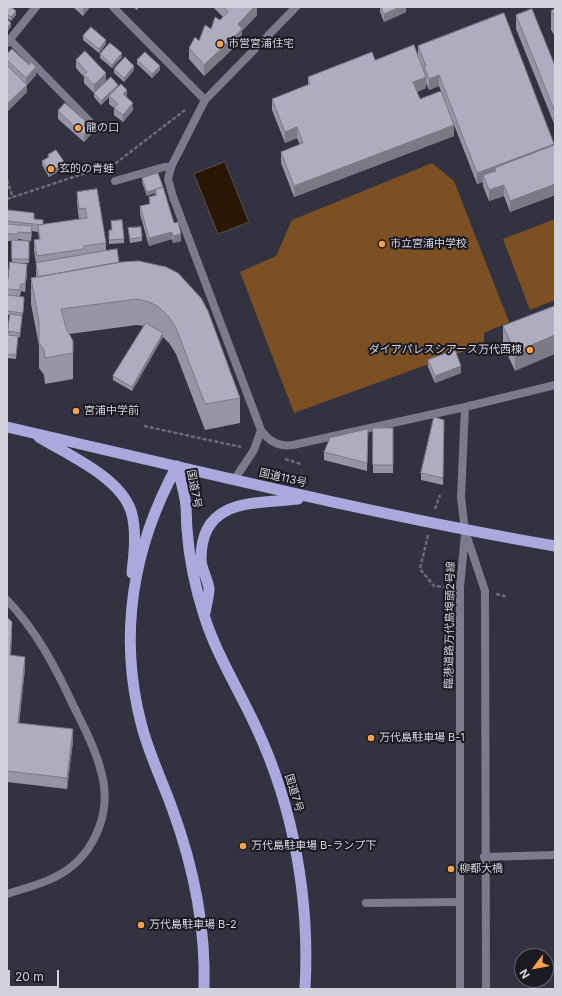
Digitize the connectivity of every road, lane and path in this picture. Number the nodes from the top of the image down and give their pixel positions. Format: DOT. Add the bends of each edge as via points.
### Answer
graph roads {
  1 [pos="36,7"];
  2 [pos="113,7"];
  3 [pos="296,7"];
  4 [pos="8,42"];
  5 [pos="205,100"];
  6 [pos="97,129"];
  7 [pos="171,167"];
  8 [pos="7,180"];
  9 [pos="115,180"];
  10 [pos="13,198"];
  11 [pos="7,199"];
  12 [pos="555,385"];
  13 [pos="464,407"];
  14 [pos="144,426"];
  15 [pos="7,427"];
  16 [pos="261,430"];
  17 [pos="29,432"];
  18 [pos="254,450"];
  19 [pos="280,458"];
  20 [pos="301,464"];
  21 [pos="177,466"];
  22 [pos="234,480"];
  23 [pos="440,495"];
  24 [pos="307,498"];
  25 [pos="431,522"];
  26 [pos="465,531"];
  27 [pos="555,546"];
  28 [pos="460,587"];
  29 [pos="485,591"];
  30 [pos="507,597"];
  31 [pos="7,600"];
  32 [pos="204,616"];
  33 [pos="129,620"];
  34 [pos="555,855"];
  35 [pos="484,857"];
  36 [pos="7,894"];
  37 [pos="460,902"];
  38 [pos="366,903"];
  39 [pos="204,989"];
  40 [pos="305,989"];
  41 [pos="460,989"];
  42 [pos="486,989"];
  1 -- 4 [label="street"];
  2 -- 5 [label="street"];
  3 -- 5 [label="street"];
  4 -- 6 [label="street"];
  5 -- 7 [label="street"];
  5 -- 10 [label="path" via="194,103 116,163"];
  7 -- 9 [label="street"];
  7 -- 16 [label="street" via="168,179 173,197"];
  8 -- 10 [label="path"];
  10 -- 11 [label="path"];
  12 -- 13 [label="street"];
  13 -- 16 [label="street" via="287,446 269,440"];
  13 -- 26 [label="street" via="461,497"];
  14 -- 18 [label="path"];
  15 -- 17 [label="highway, 国道113号"];
  16 -- 18 [label="street"];
  17 -- 21 [label="highway, 国道113号"];
  17 -- 33 [label="highway" via="105,477 125,499 133,523"];
  18 -- 22 [label="street"];
  19 -- 20 [label="path"];
  21 -- 22 [label="highway, 国道113号"];
  21 -- 32 [label="highway, 国道7号" via="185,500 190,559"];
  21 -- 33 [label="highway, 国道7号" via="160,496 149,531 135,582"];
  22 -- 24 [label="highway, 国道113号"];
  23 -- 25 [label="path"];
  24 -- 25 [label="highway, 国道113号"];
  24 -- 32 [label="highway" via="241,506 219,514 211,522 206,532 201,560 209,590"];
  25 -- 26 [label="highway, 国道113号"];
  25 -- 28 [label="path" via="420,569 434,586"];
  26 -- 27 [label="highway, 国道113号"];
  26 -- 28 [label="street, 臨港道路万代島埠頭2号線"];
  26 -- 29 [label="street, 臨港道路万代島埠頭2号線"];
  28 -- 37 [label="street, 臨港道路万代島埠頭2号線"];
  29 -- 30 [label="path"];
  29 -- 35 [label="street, 臨港道路万代島埠頭2号線"];
  31 -- 36 [label="street" via="25,622 59,675 91,743 102,775 104,801 102,822 80,859 53,879"];
  32 -- 40 [label="highway, 国道7号" via="257,728 289,821 306,925"];
  33 -- 39 [label="highway, 国道7号" via="129,656 141,724 190,864 202,932"];
  34 -- 35 [label="street"];
  35 -- 42 [label="street, 臨港道路万代島埠頭2号線"];
  37 -- 38 [label="street"];
  37 -- 41 [label="street, 臨港道路万代島埠頭2号線"];
}
